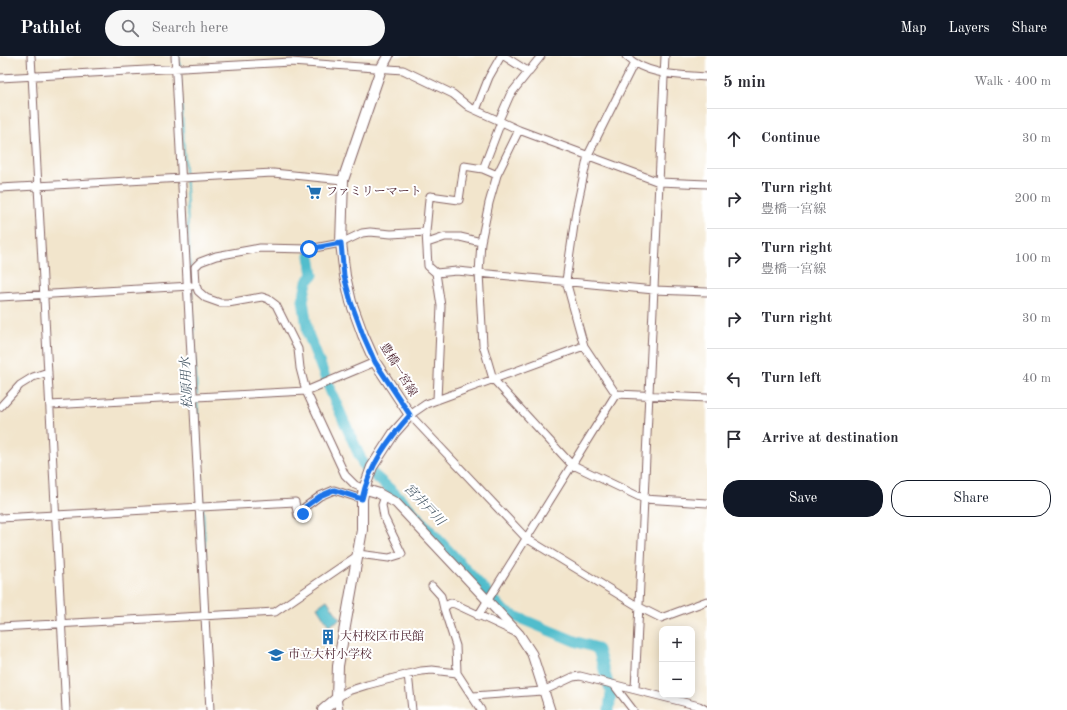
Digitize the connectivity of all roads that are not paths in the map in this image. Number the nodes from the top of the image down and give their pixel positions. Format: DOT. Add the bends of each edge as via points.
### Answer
graph roads {
  1 [pos="31,56"];
  2 [pos="175,56"];
  3 [pos="388,56"];
  4 [pos="501,56"];
  5 [pos="504,56"];
  6 [pos="541,56"];
  7 [pos="626,56"];
  8 [pos="665,56"];
  9 [pos="634,63"];
  10 [pos="178,68"];
  11 [pos="381,69"];
  12 [pos="529,72"];
  13 [pos="664,74"];
  14 [pos="32,76"];
  15 [pos="707,77"];
  16 [pos="0,78"];
  17 [pos="476,110"];
  18 [pos="500,121"];
  19 [pos="519,130"];
  20 [pos="588,155"];
  21 [pos="484,169"];
  22 [pos="497,175"];
  23 [pos="184,178"];
  24 [pos="343,180"];
  25 [pos="659,182"];
  26 [pos="707,184"];
  27 [pos="37,186"];
  28 [pos="0,188"];
  29 [pos="426,232"];
  30 [pos="481,242"];
  31 [pos="341,243"];
  32 [pos="427,243"];
  33 [pos="436,273"];
  34 [pos="479,273"];
  35 [pos="566,281"];
  36 [pos="191,286"];
  37 [pos="654,290"];
  38 [pos="707,292"];
  39 [pos="45,294"];
  40 [pos="0,297"];
  41 [pos="584,346"];
  42 [pos="375,362"];
  43 [pos="48,372"];
  44 [pos="493,379"];
  45 [pos="306,391"];
  46 [pos="616,394"];
  47 [pos="649,395"];
  48 [pos="195,398"];
  49 [pos="707,398"];
  50 [pos="437,400"];
  51 [pos="50,405"];
  52 [pos="0,407"];
  53 [pos="410,415"];
  54 [pos="571,464"];
  55 [pos="364,488"];
  56 [pos="385,496"];
  57 [pos="362,499"];
  58 [pos="644,499"];
  59 [pos="707,503"];
  60 [pos="201,507"];
  61 [pos="56,515"];
  62 [pos="0,518"];
  63 [pos="526,538"];
  64 [pos="357,555"];
  65 [pos="432,586"];
  66 [pos="489,597"];
  67 [pos="707,601"];
  68 [pos="639,607"];
  69 [pos="444,609"];
  70 [pos="207,615"];
  71 [pos="478,616"];
  72 [pos="61,624"];
  73 [pos="0,627"];
  74 [pos="519,634"];
  75 [pos="457,673"];
  76 [pos="408,674"];
  77 [pos="613,685"];
  78 [pos="635,689"];
  79 [pos="544,691"];
  80 [pos="473,696"];
  81 [pos="337,698"];
  82 [pos="66,710"];
  83 [pos="210,710"];
  84 [pos="323,710"];
  85 [pos="339,710"];
  86 [pos="412,710"];
  87 [pos="481,710"];
  88 [pos="550,710"];
  89 [pos="633,710"];
  90 [pos="706,710"];
  1 -- 14 [label="street"];
  2 -- 10 [label="street"];
  3 -- 11 [label="main road, 豊橋一宮線"];
  4 -- 17 [label="street" via="489,77"];
  5 -- 12 [label="street"];
  6 -- 12 [label="street"];
  7 -- 9 [label="street"];
  8 -- 13 [label="street"];
  9 -- 13 [label="street"];
  9 -- 20 [label="street"];
  10 -- 11 [label="street" via="291,62"];
  10 -- 14 [label="street"];
  10 -- 23 [label="street"];
  11 -- 17 [label="street" via="403,70 453,94"];
  11 -- 24 [label="main road, 豊橋一宮線"];
  12 -- 18 [label="street" via="510,95"];
  13 -- 15 [label="street"];
  13 -- 25 [label="street"];
  14 -- 16 [label="street"];
  14 -- 27 [label="street"];
  17 -- 18 [label="street"];
  18 -- 19 [label="street"];
  18 -- 21 [label="street"];
  19 -- 20 [label="street"];
  19 -- 22 [label="street"];
  20 -- 25 [label="street"];
  20 -- 35 [label="street" via="576,211"];
  21 -- 22 [label="street"];
  21 -- 29 [label="street" via="464,166 459,200 430,196"];
  22 -- 30 [label="street"];
  23 -- 24 [label="street" via="273,173"];
  23 -- 27 [label="street"];
  23 -- 36 [label="street"];
  24 -- 31 [label="main road, 豊橋一宮線"];
  25 -- 26 [label="street"];
  25 -- 37 [label="street"];
  27 -- 28 [label="street"];
  27 -- 39 [label="street"];
  29 -- 31 [label="street" via="362,233"];
  29 -- 32 [label="street"];
  30 -- 32 [label="street" via="460,237 445,237"];
  30 -- 34 [label="street"];
  31 -- 36 [label="street" via="309,249 260,248 216,256 200,262 195,267"];
  31 -- 42 [label="main road, 豊橋一宮線" via="344,276 351,302"];
  32 -- 33 [label="street" via="428,266"];
  33 -- 34 [label="street"];
  33 -- 50 [label="street" via="441,306"];
  34 -- 35 [label="street"];
  34 -- 44 [label="street" via="482,345"];
  35 -- 37 [label="street"];
  35 -- 41 [label="street"];
  36 -- 39 [label="street"];
  36 -- 45 [label="street" via="206,298 220,302 262,297 272,301 298,349"];
  36 -- 48 [label="street"];
  37 -- 38 [label="street"];
  37 -- 47 [label="street"];
  39 -- 40 [label="street"];
  39 -- 43 [label="street"];
  41 -- 44 [label="street"];
  41 -- 46 [label="street"];
  42 -- 45 [label="street"];
  42 -- 53 [label="main road, 豊橋一宮線"];
  43 -- 51 [label="street"];
  43 -- 52 [label="street" via="20,385"];
  44 -- 50 [label="street"];
  44 -- 54 [label="street"];
  45 -- 48 [label="street"];
  45 -- 55 [label="street" via="345,475 355,485"];
  46 -- 47 [label="street"];
  46 -- 54 [label="street"];
  47 -- 49 [label="street"];
  47 -- 58 [label="street"];
  48 -- 51 [label="street"];
  48 -- 60 [label="street"];
  50 -- 53 [label="street"];
  51 -- 61 [label="street"];
  53 -- 55 [label="main road, 豊橋一宮線" via="394,433 372,467"];
  53 -- 63 [label="street"];
  54 -- 58 [label="street"];
  54 -- 63 [label="street"];
  55 -- 56 [label="street"];
  55 -- 57 [label="main road, 豊橋一宮線"];
  56 -- 64 [label="street" via="382,505 384,517 402,554 389,558"];
  56 -- 66 [label="street" via="403,509"];
  57 -- 60 [label="street" via="334,490 320,496 298,516 296,502"];
  57 -- 64 [label="main road, 豊橋一宮線" via="362,530"];
  58 -- 59 [label="street"];
  58 -- 68 [label="street"];
  60 -- 61 [label="street"];
  60 -- 70 [label="street"];
  61 -- 62 [label="street"];
  61 -- 72 [label="street"];
  63 -- 66 [label="street"];
  63 -- 68 [label="street"];
  64 -- 70 [label="street" via="275,612"];
  64 -- 81 [label="main road, 豊橋一宮線" via="338,666"];
  65 -- 69 [label="street" via="441,596"];
  66 -- 71 [label="street"];
  66 -- 74 [label="street"];
  67 -- 68 [label="street" via="662,618"];
  68 -- 78 [label="street"];
  69 -- 71 [label="street" via="451,603"];
  69 -- 75 [label="street" via="456,646"];
  70 -- 72 [label="street"];
  70 -- 83 [label="street"];
  71 -- 74 [label="street"];
  72 -- 73 [label="street"];
  72 -- 82 [label="street"];
  74 -- 79 [label="street" via="532,654"];
  75 -- 76 [label="street" via="432,670"];
  75 -- 80 [label="street"];
  76 -- 81 [label="street" via="348,691"];
  76 -- 86 [label="street"];
  77 -- 78 [label="street"];
  77 -- 79 [label="street" via="580,676"];
  77 -- 89 [label="street"];
  78 -- 90 [label="street"];
  79 -- 80 [label="street"];
  79 -- 88 [label="street"];
  80 -- 87 [label="street"];
  81 -- 84 [label="main road"];
  81 -- 85 [label="street"];
}
